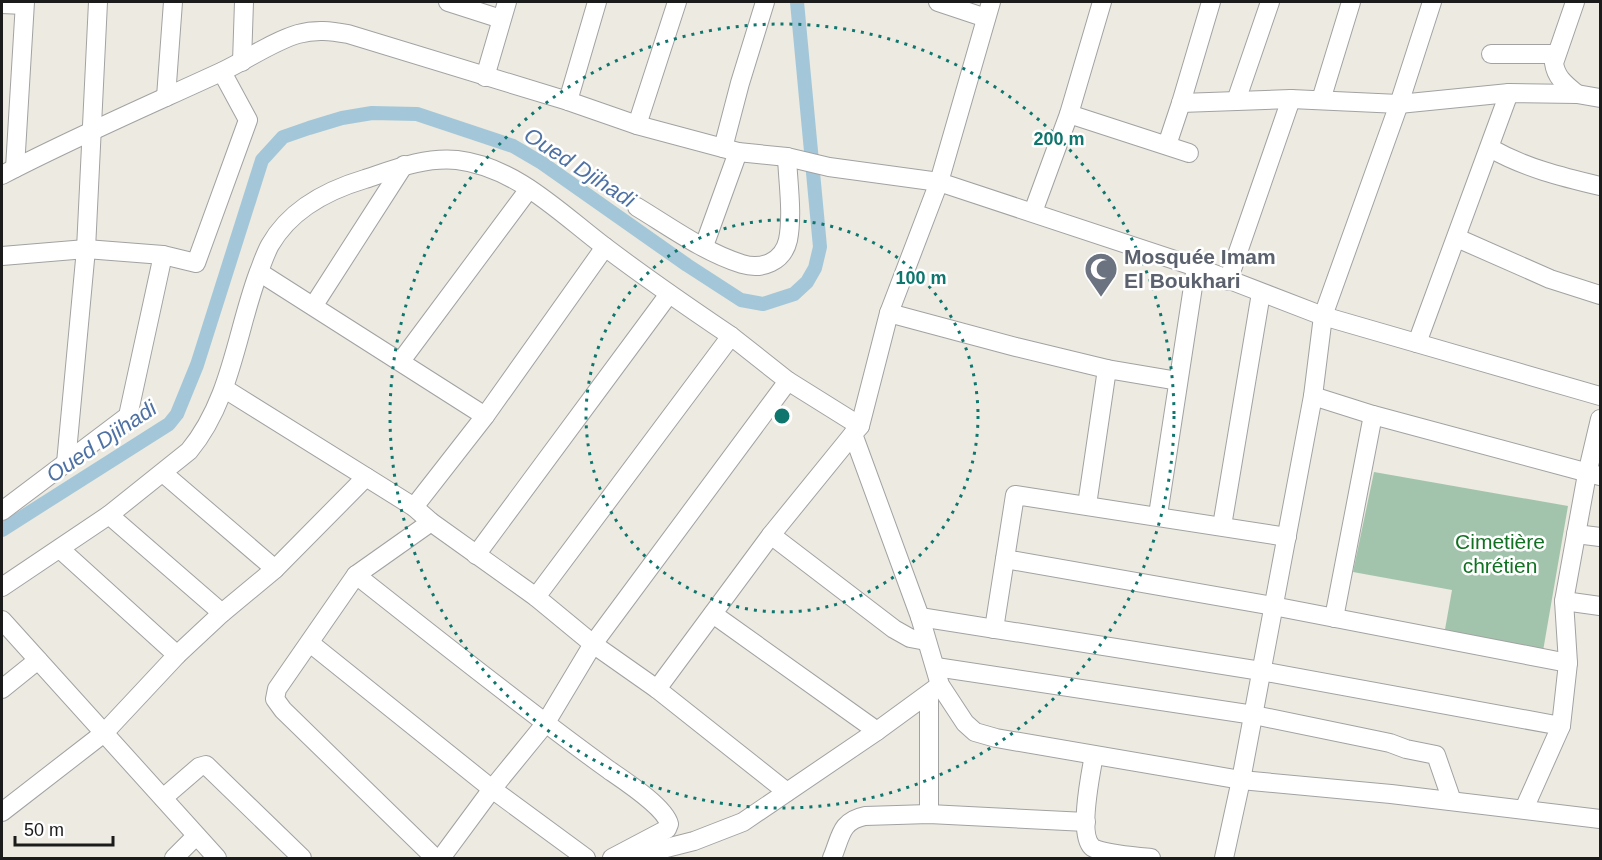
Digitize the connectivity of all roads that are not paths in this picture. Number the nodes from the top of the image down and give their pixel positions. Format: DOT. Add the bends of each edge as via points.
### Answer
graph roads {
  1 [pos="98,2"];
  2 [pos="173,2"];
  3 [pos="244,2"];
  4 [pos="447,2"];
  5 [pos="507,2"];
  6 [pos="597,2"];
  7 [pos="677,2"];
  8 [pos="765,2"];
  9 [pos="938,2"];
  10 [pos="1102,2"];
  11 [pos="1210,2"];
  12 [pos="1270,2"];
  13 [pos="1351,2"];
  14 [pos="1432,2"];
  15 [pos="1575,2"];
  16 [pos="24,3"];
  17 [pos="2,4"];
  18 [pos="988,10"];
  19 [pos="501,19"];
  20 [pos="1491,54"];
  21 [pos="1556,54"];
  22 [pos="242,62"];
  23 [pos="222,72"];
  24 [pos="485,77"];
  25 [pos="1509,93"];
  26 [pos="1577,94"];
  27 [pos="166,97"];
  28 [pos="1600,98"];
  29 [pos="1291,99"];
  30 [pos="1321,99"];
  31 [pos="568,101"];
  32 [pos="1236,101"];
  33 [pos="1181,103"];
  34 [pos="1399,104"];
  35 [pos="1069,114"];
  36 [pos="637,125"];
  37 [pos="92,131"];
  38 [pos="1167,146"];
  39 [pos="1490,148"];
  40 [pos="730,150"];
  41 [pos="1189,153"];
  42 [pos="793,158"];
  43 [pos="404,165"];
  44 [pos="8,172"];
  45 [pos="939,182"];
  46 [pos="1600,186"];
  47 [pos="529,189"];
  48 [pos="637,207"];
  49 [pos="1033,212"];
  50 [pos="1457,238"];
  51 [pos="704,246"];
  52 [pos="605,247"];
  53 [pos="86,249"];
  54 [pos="163,255"];
  55 [pos="2,256"];
  56 [pos="1196,267"];
  57 [pos="259,272"];
  58 [pos="1228,281"];
  59 [pos="1261,293"];
  60 [pos="669,294"];
  61 [pos="1600,295"];
  62 [pos="314,305"];
  63 [pos="889,313"];
  64 [pos="1323,316"];
  65 [pos="731,336"];
  66 [pos="1417,343"];
  67 [pos="401,361"];
  68 [pos="1107,369"];
  69 [pos="788,381"];
  70 [pos="1178,381"];
  71 [pos="225,388"];
  72 [pos="1313,396"];
  73 [pos="1600,396"];
  74 [pos="1373,415"];
  75 [pos="485,416"];
  76 [pos="1600,419"];
  77 [pos="856,430"];
  78 [pos="66,463"];
  79 [pos="163,473"];
  80 [pos="1594,475"];
  81 [pos="366,477"];
  82 [pos="1087,505"];
  83 [pos="414,507"];
  84 [pos="2,512"];
  85 [pos="109,515"];
  86 [pos="1158,515"];
  87 [pos="431,522"];
  88 [pos="1222,526"];
  89 [pos="1576,534"];
  90 [pos="771,536"];
  91 [pos="1287,537"];
  92 [pos="1600,537"];
  93 [pos="60,549"];
  94 [pos="476,555"];
  95 [pos="1005,560"];
  96 [pos="275,569"];
  97 [pos="356,575"];
  98 [pos="2,587"];
  99 [pos="536,597"];
  100 [pos="1564,601"];
  101 [pos="1273,606"];
  102 [pos="1600,606"];
  103 [pos="222,613"];
  104 [pos="713,614"];
  105 [pos="920,617"];
  106 [pos="1334,618"];
  107 [pos="2,620"];
  108 [pos="994,629"];
  109 [pos="926,641"];
  110 [pos="310,643"];
  111 [pos="593,644"];
  112 [pos="177,655"];
  113 [pos="38,660"];
  114 [pos="1568,663"];
  115 [pos="1261,672"];
  116 [pos="935,682"];
  117 [pos="2,689"];
  118 [pos="657,690"];
  119 [pos="1254,715"];
  120 [pos="545,724"];
  121 [pos="1561,726"];
  122 [pos="877,731"];
  123 [pos="104,733"];
  124 [pos="1094,755"];
  125 [pos="1242,780"];
  126 [pos="492,789"];
  127 [pos="787,792"];
  128 [pos="163,798"];
  129 [pos="1452,801"];
  130 [pos="3,808"];
  131 [pos="1524,809"];
  132 [pos="929,814"];
  133 [pos="1600,819"];
  134 [pos="1086,822"];
  135 [pos="196,836"];
  136 [pos="174,858"];
  137 [pos="217,858"];
  138 [pos="302,858"];
  139 [pos="435,858"];
  140 [pos="441,858"];
  141 [pos="586,858"];
  142 [pos="612,858"];
  143 [pos="632,858"];
  144 [pos="832,858"];
  145 [pos="1151,858"];
  146 [pos="1224,858"];
  1 -- 37 [label="street"];
  2 -- 27 [label="street"];
  3 -- 22 [label="street"];
  4 -- 19 [label="street"];
  5 -- 19 [label="street"];
  6 -- 31 [label="street"];
  7 -- 36 [label="street"];
  8 -- 40 [label="street" via="740,83"];
  9 -- 18 [label="street"];
  10 -- 35 [label="street"];
  11 -- 33 [label="street"];
  12 -- 32 [label="street"];
  13 -- 30 [label="street"];
  14 -- 34 [label="street"];
  15 -- 21 [label="street"];
  16 -- 17 [label="street"];
  16 -- 44 [label="street"];
  18 -- 45 [label="street"];
  19 -- 24 [label="street"];
  20 -- 21 [label="street"];
  21 -- 26 [label="street" via="1555,72"];
  22 -- 23 [label="street"];
  22 -- 24 [label="street" via="279,40 323,30 348,34"];
  23 -- 27 [label="street"];
  23 -- 54 [label="street" via="248,120 196,263"];
  24 -- 31 [label="street"];
  25 -- 26 [label="street"];
  25 -- 34 [label="street"];
  25 -- 39 [label="street"];
  26 -- 28 [label="street"];
  27 -- 37 [label="street"];
  29 -- 30 [label="street"];
  29 -- 32 [label="street"];
  29 -- 58 [label="street"];
  30 -- 34 [label="street"];
  31 -- 36 [label="street"];
  32 -- 33 [label="street"];
  33 -- 38 [label="street"];
  34 -- 64 [label="street"];
  35 -- 38 [label="street"];
  35 -- 49 [label="street"];
  36 -- 40 [label="street"];
  37 -- 44 [label="street"];
  37 -- 53 [label="street"];
  38 -- 41 [label="street"];
  39 -- 46 [label="street" via="1548,174"];
  39 -- 50 [label="street"];
  40 -- 42 [label="street"];
  40 -- 51 [label="street"];
  42 -- 45 [label="street" via="829,167"];
  42 -- 51 [label="street" via="788,240 780,258 758,265 743,264"];
  43 -- 47 [label="street" via="431,160 478,164"];
  43 -- 57 [label="street" via="340,186 304,207 280,230"];
  43 -- 62 [label="street"];
  45 -- 49 [label="street"];
  45 -- 63 [label="street"];
  47 -- 52 [label="street"];
  47 -- 67 [label="street"];
  48 -- 51 [label="street"];
  49 -- 56 [label="street"];
  50 -- 61 [label="street" via="1550,279"];
  50 -- 66 [label="street"];
  52 -- 60 [label="street"];
  52 -- 75 [label="street"];
  53 -- 54 [label="street"];
  53 -- 55 [label="street"];
  53 -- 78 [label="street"];
  54 -- 78 [label="street" via="128,416"];
  56 -- 58 [label="street"];
  56 -- 70 [label="street"];
  57 -- 62 [label="street"];
  57 -- 71 [label="street"];
  58 -- 59 [label="street"];
  59 -- 64 [label="street"];
  59 -- 88 [label="street"];
  60 -- 65 [label="street"];
  60 -- 94 [label="street"];
  62 -- 67 [label="street"];
  63 -- 68 [label="street"];
  63 -- 77 [label="street"];
  64 -- 66 [label="street"];
  64 -- 72 [label="street"];
  65 -- 69 [label="street"];
  65 -- 99 [label="street"];
  66 -- 73 [label="street"];
  67 -- 75 [label="street"];
  68 -- 70 [label="street"];
  68 -- 82 [label="street"];
  69 -- 77 [label="street"];
  69 -- 111 [label="street"];
  70 -- 86 [label="street"];
  71 -- 79 [label="street" via="200,438"];
  71 -- 81 [label="street"];
  72 -- 74 [label="street"];
  72 -- 91 [label="street"];
  74 -- 80 [label="street"];
  74 -- 106 [label="street"];
  75 -- 83 [label="street"];
  76 -- 80 [label="street"];
  77 -- 90 [label="street"];
  77 -- 105 [label="street"];
  78 -- 84 [label="street"];
  79 -- 85 [label="street"];
  79 -- 96 [label="street"];
  80 -- 89 [label="street"];
  81 -- 83 [label="street"];
  81 -- 96 [label="street"];
  82 -- 86 [label="street"];
  82 -- 95 [label="street" via="1015,495"];
  83 -- 87 [label="street"];
  85 -- 93 [label="street"];
  85 -- 103 [label="street"];
  86 -- 88 [label="street"];
  87 -- 94 [label="street"];
  87 -- 97 [label="street"];
  88 -- 91 [label="street"];
  89 -- 92 [label="street"];
  89 -- 100 [label="street"];
  90 -- 104 [label="street"];
  90 -- 109 [label="street" via="894,629"];
  91 -- 101 [label="street"];
  93 -- 98 [label="street"];
  93 -- 112 [label="street"];
  94 -- 99 [label="street"];
  95 -- 101 [label="street"];
  95 -- 108 [label="street"];
  96 -- 103 [label="street"];
  97 -- 110 [label="street"];
  97 -- 120 [label="street"];
  99 -- 111 [label="street"];
  100 -- 102 [label="street"];
  100 -- 114 [label="street"];
  101 -- 106 [label="street"];
  101 -- 115 [label="street"];
  103 -- 112 [label="street"];
  104 -- 118 [label="street"];
  104 -- 122 [label="street"];
  105 -- 108 [label="street"];
  105 -- 109 [label="street"];
  106 -- 114 [label="street"];
  107 -- 113 [label="street"];
  108 -- 115 [label="street"];
  109 -- 116 [label="street"];
  110 -- 126 [label="street"];
  110 -- 139 [label="street" via="277,689 277,703"];
  111 -- 118 [label="street"];
  111 -- 120 [label="street"];
  112 -- 123 [label="street"];
  113 -- 117 [label="street"];
  113 -- 123 [label="street"];
  114 -- 121 [label="street"];
  115 -- 119 [label="street"];
  115 -- 121 [label="street"];
  116 -- 119 [label="street"];
  116 -- 122 [label="street"];
  116 -- 124 [label="street" via="975,732"];
  116 -- 132 [label="street"];
  118 -- 127 [label="street"];
  119 -- 125 [label="street"];
  119 -- 129 [label="street" via="1436,755"];
  120 -- 126 [label="street"];
  120 -- 142 [label="street" via="620,778 668,820 667,829"];
  121 -- 131 [label="street"];
  122 -- 127 [label="street"];
  123 -- 128 [label="street"];
  123 -- 130 [label="street"];
  124 -- 125 [label="street"];
  124 -- 134 [label="street"];
  125 -- 129 [label="street"];
  125 -- 146 [label="street"];
  126 -- 140 [label="street"];
  126 -- 141 [label="street"];
  127 -- 143 [label="street" via="743,822"];
  128 -- 135 [label="street"];
  128 -- 138 [label="street" via="206,765"];
  129 -- 131 [label="street"];
  131 -- 133 [label="street"];
  132 -- 134 [label="street"];
  132 -- 144 [label="street" via="855,818 846,823"];
  134 -- 145 [label="street" via="1089,842 1097,850"];
  135 -- 136 [label="street"];
  135 -- 137 [label="street"];
}
